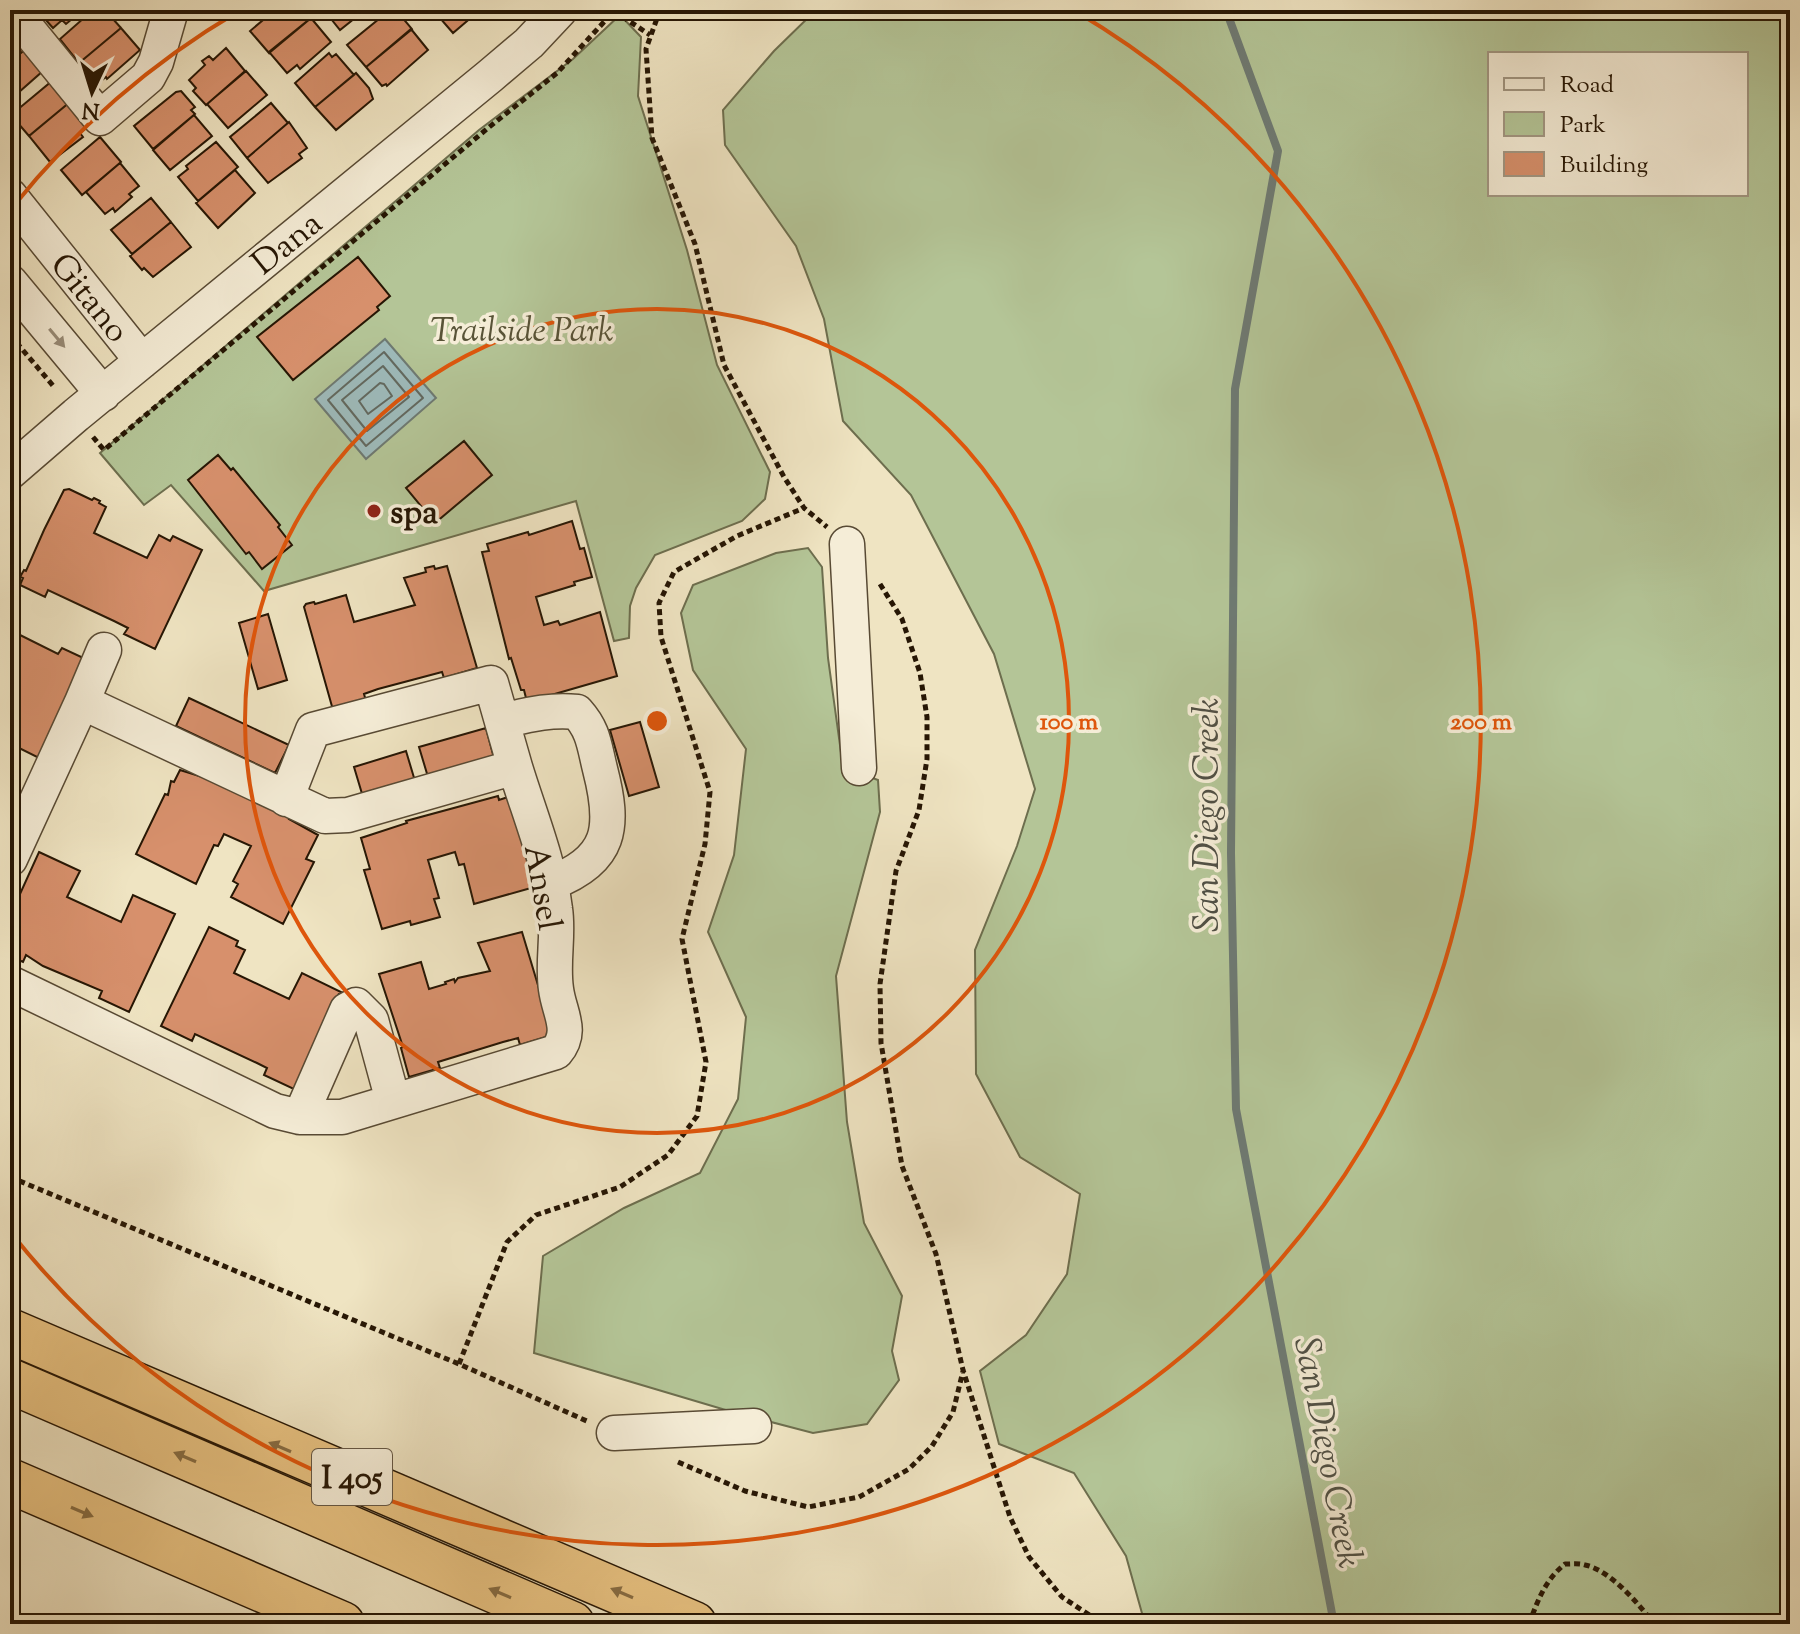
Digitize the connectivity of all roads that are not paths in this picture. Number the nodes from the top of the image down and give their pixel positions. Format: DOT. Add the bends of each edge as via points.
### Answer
graph roads {
  1 [pos="12,10"];
  2 [pos="173,10"];
  3 [pos="200,10"];
  4 [pos="560,10"];
  5 [pos="10,196"];
  6 [pos="10,282"];
  7 [pos="142,361"];
  8 [pos="103,394"];
  9 [pos="10,472"];
  10 [pos="847,544"];
  11 [pos="104,650"];
  12 [pos="82,702"];
  13 [pos="502,721"];
  14 [pos="515,767"];
  15 [pos="859,768"];
  16 [pos="286,799"];
  17 [pos="21,804"];
  18 [pos="10,859"];
  19 [pos="551,883"];
  20 [pos="10,983"];
  21 [pos="393,1101"];
  22 [pos="300,1117"];
  23 [pos="10,1331"];
  24 [pos="10,1381"];
  25 [pos="754,1426"];
  26 [pos="614,1433"];
  27 [pos="10,1481"];
  28 [pos="342,1624"];
  29 [pos="572,1624"];
  30 [pos="694,1624"];
  1 -- 2 [label="street" via="100,118 148,77"];
  2 -- 3 [label="street"];
  4 -- 7 [label="street, Dana" via="490,76"];
  5 -- 7 [label="street, Gitano"];
  6 -- 8 [label="street, Gitano, one-way"];
  7 -- 8 [label="street, Dana"];
  8 -- 9 [label="street, Dana"];
  10 -- 15 [label="street"];
  11 -- 12 [label="street"];
  12 -- 16 [label="street"];
  12 -- 17 [label="street"];
  13 -- 14 [label="street, Ansel"];
  13 -- 16 [label="street, Ansel" via="491,683 313,730"];
  13 -- 19 [label="street" via="560,710 577,712 589,726 608,800 608,826 598,851 578,873"];
  14 -- 16 [label="street" via="348,815 325,816"];
  14 -- 19 [label="street, Ansel"];
  17 -- 18 [label="street"];
  19 -- 21 [label="street, Ansel" via="564,1042 556,1052"];
  20 -- 22 [label="street, Ansel" via="275,1111"];
  21 -- 22 [label="street, Ansel" via="342,1117"];
  21 -- 22 [label="street" via="371,1020 356,1005 347,1010"];
  30 -- 23 [label="highway, I 405, one-way"];
  29 -- 24 [label="highway, one-way"];
  25 -- 26 [label="street"];
  27 -- 28 [label="highway, one-way"];
}
